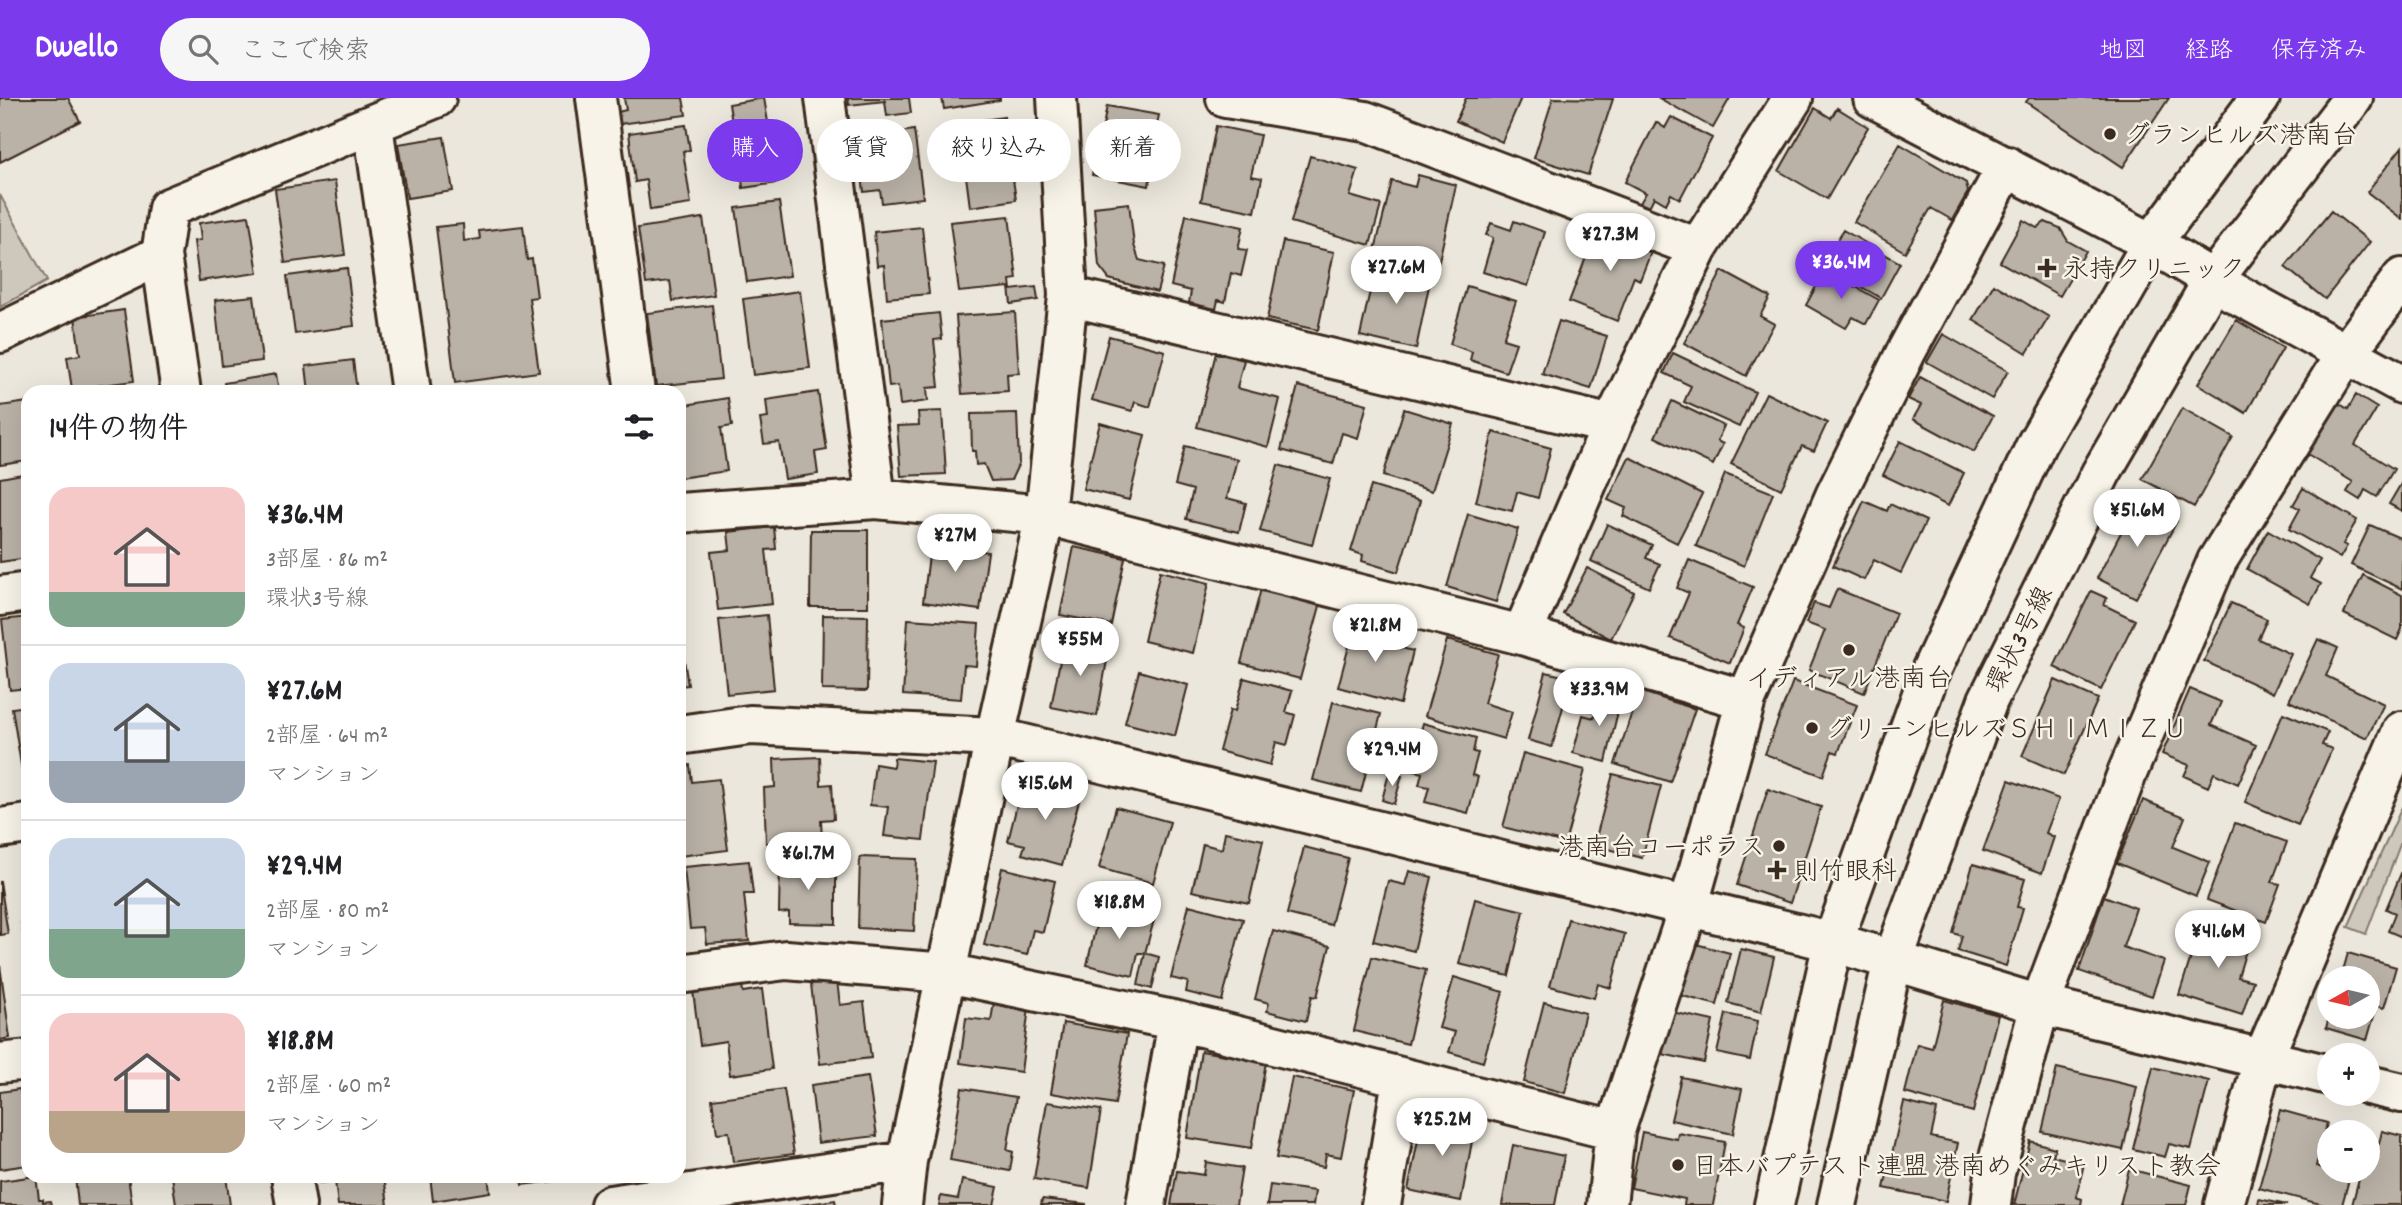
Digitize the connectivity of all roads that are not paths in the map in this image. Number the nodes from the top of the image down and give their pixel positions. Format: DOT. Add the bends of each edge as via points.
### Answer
graph roads {
  1 [pos="436,98"];
  2 [pos="596,98"];
  3 [pos="825,98"];
  4 [pos="1057,98"];
  5 [pos="1226,98"];
  6 [pos="1793,98"];
  7 [pos="2260,98"];
  8 [pos="2353,98"];
  9 [pos="1889,102"];
  10 [pos="373,125"];
  11 [pos="2007,166"];
  12 [pos="2152,243"];
  13 [pos="1698,248"];
  14 [pos="161,255"];
  15 [pos="2402,278"];
  16 [pos="2213,280"];
  17 [pos="1068,296"];
  18 [pos="0,332"];
  19 [pos="2345,355"];
  20 [pos="2402,384"];
  21 [pos="180,385"];
  22 [pos="410,385"];
  23 [pos="634,385"];
  24 [pos="1612,425"];
  25 [pos="876,499"];
  26 [pos="686,513"];
  27 [pos="1045,515"];
  28 [pos="21,593"];
  29 [pos="0,596"];
  30 [pos="1522,635"];
  31 [pos="1746,700"];
  32 [pos="2402,731"];
  33 [pos="686,734"];
  34 [pos="995,737"];
  35 [pos="21,825"];
  36 [pos="0,828"];
  37 [pos="1688,908"];
  38 [pos="1833,942"];
  39 [pos="1893,960"];
  40 [pos="686,973"];
  41 [pos="947,973"];
  42 [pos="2040,1005"];
  43 [pos="1178,1021"];
  44 [pos="2263,1059"];
  45 [pos="21,1061"];
  46 [pos="0,1063"];
  47 [pos="2317,1073"];
  48 [pos="1402,1079"];
  49 [pos="2380,1088"];
  50 [pos="2402,1093"];
  51 [pos="1615,1132"];
  52 [pos="907,1161"];
  53 [pos="292,1183"];
  54 [pos="296,1205"];
  55 [pos="610,1205"];
  56 [pos="902,1205"];
  57 [pos="1146,1205"];
  58 [pos="1381,1205"];
  59 [pos="1607,1205"];
  60 [pos="1774,1205"];
  61 [pos="1837,1205"];
  62 [pos="1991,1205"];
  63 [pos="2224,1205"];
  1 -- 10 [label="street"];
  2 -- 23 [label="street"];
  3 -- 25 [label="street"];
  4 -- 17 [label="street"];
  5 -- 13 [label="street" via="1365,121"];
  6 -- 13 [label="street"];
  7 -- 12 [label="street"];
  8 -- 16 [label="street, 環状3号線"];
  9 -- 11 [label="street"];
  10 -- 14 [label="street" via="167,208"];
  10 -- 22 [label="street"];
  11 -- 12 [label="street"];
  11 -- 31 [label="street" via="1906,352 1835,496"];
  12 -- 16 [label="street"];
  12 -- 38 [label="street" via="2037,443 1929,675"];
  13 -- 24 [label="street"];
  14 -- 18 [label="street"];
  14 -- 21 [label="street"];
  15 -- 19 [label="street"];
  16 -- 19 [label="street"];
  16 -- 39 [label="street, 環状3号線" via="2101,473 1988,699"];
  17 -- 24 [label="street"];
  17 -- 27 [label="street"];
  19 -- 20 [label="street"];
  19 -- 42 [label="street" via="2217,561 2128,771"];
  24 -- 30 [label="street"];
  25 -- 26 [label="street"];
  25 -- 27 [label="street"];
  27 -- 30 [label="street"];
  27 -- 34 [label="street"];
  28 -- 29 [label="street"];
  30 -- 31 [label="street"];
  31 -- 37 [label="street"];
  32 -- 44 [label="street"];
  33 -- 34 [label="street" via="750,725"];
  34 -- 37 [label="street"];
  34 -- 41 [label="street"];
  35 -- 36 [label="street"];
  37 -- 38 [label="street"];
  37 -- 51 [label="street"];
  38 -- 39 [label="street"];
  38 -- 60 [label="street"];
  39 -- 42 [label="street"];
  39 -- 61 [label="street, 環状3号線"];
  40 -- 41 [label="street" via="786,960"];
  41 -- 43 [label="street"];
  41 -- 52 [label="street"];
  42 -- 44 [label="street"];
  42 -- 62 [label="street" via="1995,1173"];
  43 -- 48 [label="street"];
  43 -- 57 [label="street"];
  44 -- 47 [label="street"];
  44 -- 63 [label="street"];
  45 -- 46 [label="street"];
  48 -- 51 [label="street"];
  48 -- 58 [label="street"];
  49 -- 50 [label="street"];
  51 -- 59 [label="street"];
  52 -- 55 [label="street"];
  52 -- 56 [label="street"];
  53 -- 54 [label="street"];
}
